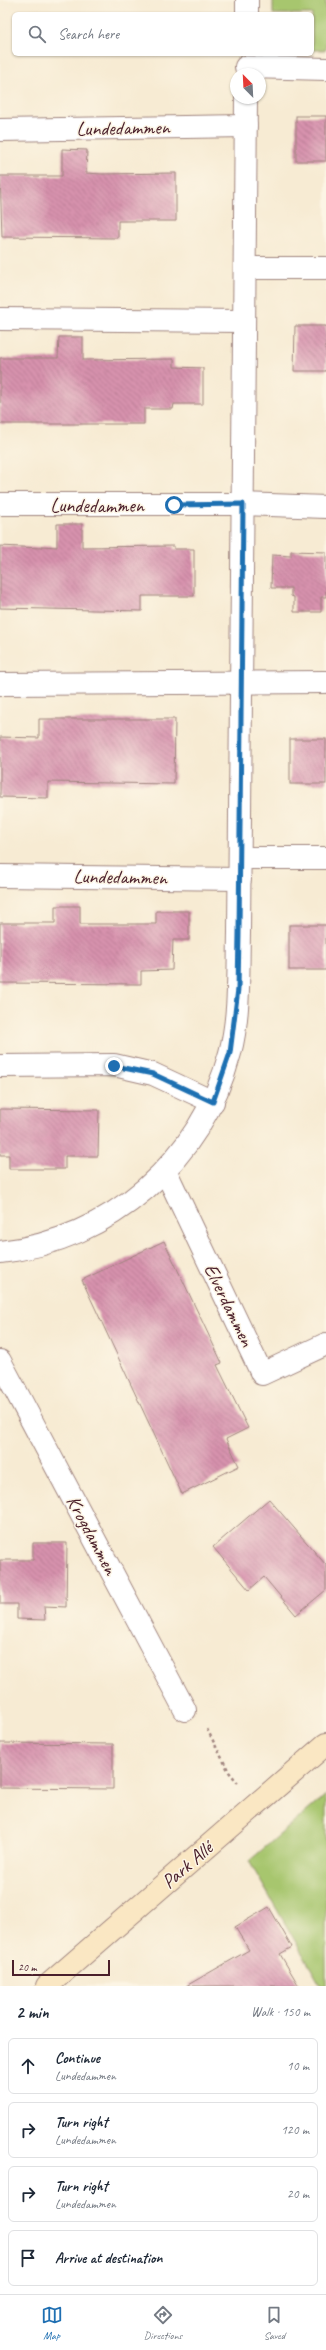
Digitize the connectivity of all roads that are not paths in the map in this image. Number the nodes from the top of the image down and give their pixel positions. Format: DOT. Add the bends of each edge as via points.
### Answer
graph roads {
  1 [pos="247,0"];
  2 [pos="246,12"];
  3 [pos="246,65"];
  4 [pos="326,69"];
  5 [pos="246,104"];
  6 [pos="246,126"];
  7 [pos="0,130"];
  8 [pos="245,268"];
  9 [pos="326,268"];
  10 [pos="0,319"];
  11 [pos="243,321"];
  12 [pos="0,504"];
  13 [pos="243,504"];
  14 [pos="326,508"];
  15 [pos="326,682"];
  16 [pos="0,684"];
  17 [pos="241,684"];
  18 [pos="240,858"];
  19 [pos="326,858"];
  20 [pos="0,876"];
  21 [pos="240,879"];
  22 [pos="0,1066"];
  23 [pos="213,1102"];
  24 [pos="166,1172"];
  25 [pos="0,1252"];
  26 [pos="326,1344"];
  27 [pos="0,1361"];
  28 [pos="185,1710"];
  29 [pos="326,1744"];
  30 [pos="47,1986"];
  1 -- 2 [label="street"];
  3 -- 4 [label="street"];
  5 -- 6 [label="street"];
  6 -- 7 [label="street, Lundedammen"];
  6 -- 8 [label="street"];
  8 -- 9 [label="street"];
  8 -- 11 [label="street"];
  10 -- 11 [label="street"];
  11 -- 13 [label="street"];
  12 -- 13 [label="street, Lundedammen"];
  13 -- 14 [label="street, Lundedammen"];
  13 -- 17 [label="street"];
  15 -- 17 [label="street"];
  16 -- 17 [label="street"];
  17 -- 18 [label="street"];
  18 -- 19 [label="street"];
  18 -- 21 [label="street"];
  20 -- 21 [label="street, Lundedammen"];
  21 -- 23 [label="street" via="237,1001 230,1053"];
  22 -- 23 [label="street" via="114,1066 153,1074"];
  23 -- 24 [label="street" via="192,1139"];
  24 -- 25 [label="street" via="134,1200 100,1222 62,1239 23,1250"];
  24 -- 26 [label="street, Elverdammen" via="262,1374"];
  27 -- 28 [label="street, Krogdammen"];
  29 -- 30 [label="street, Park Allé"];
}
